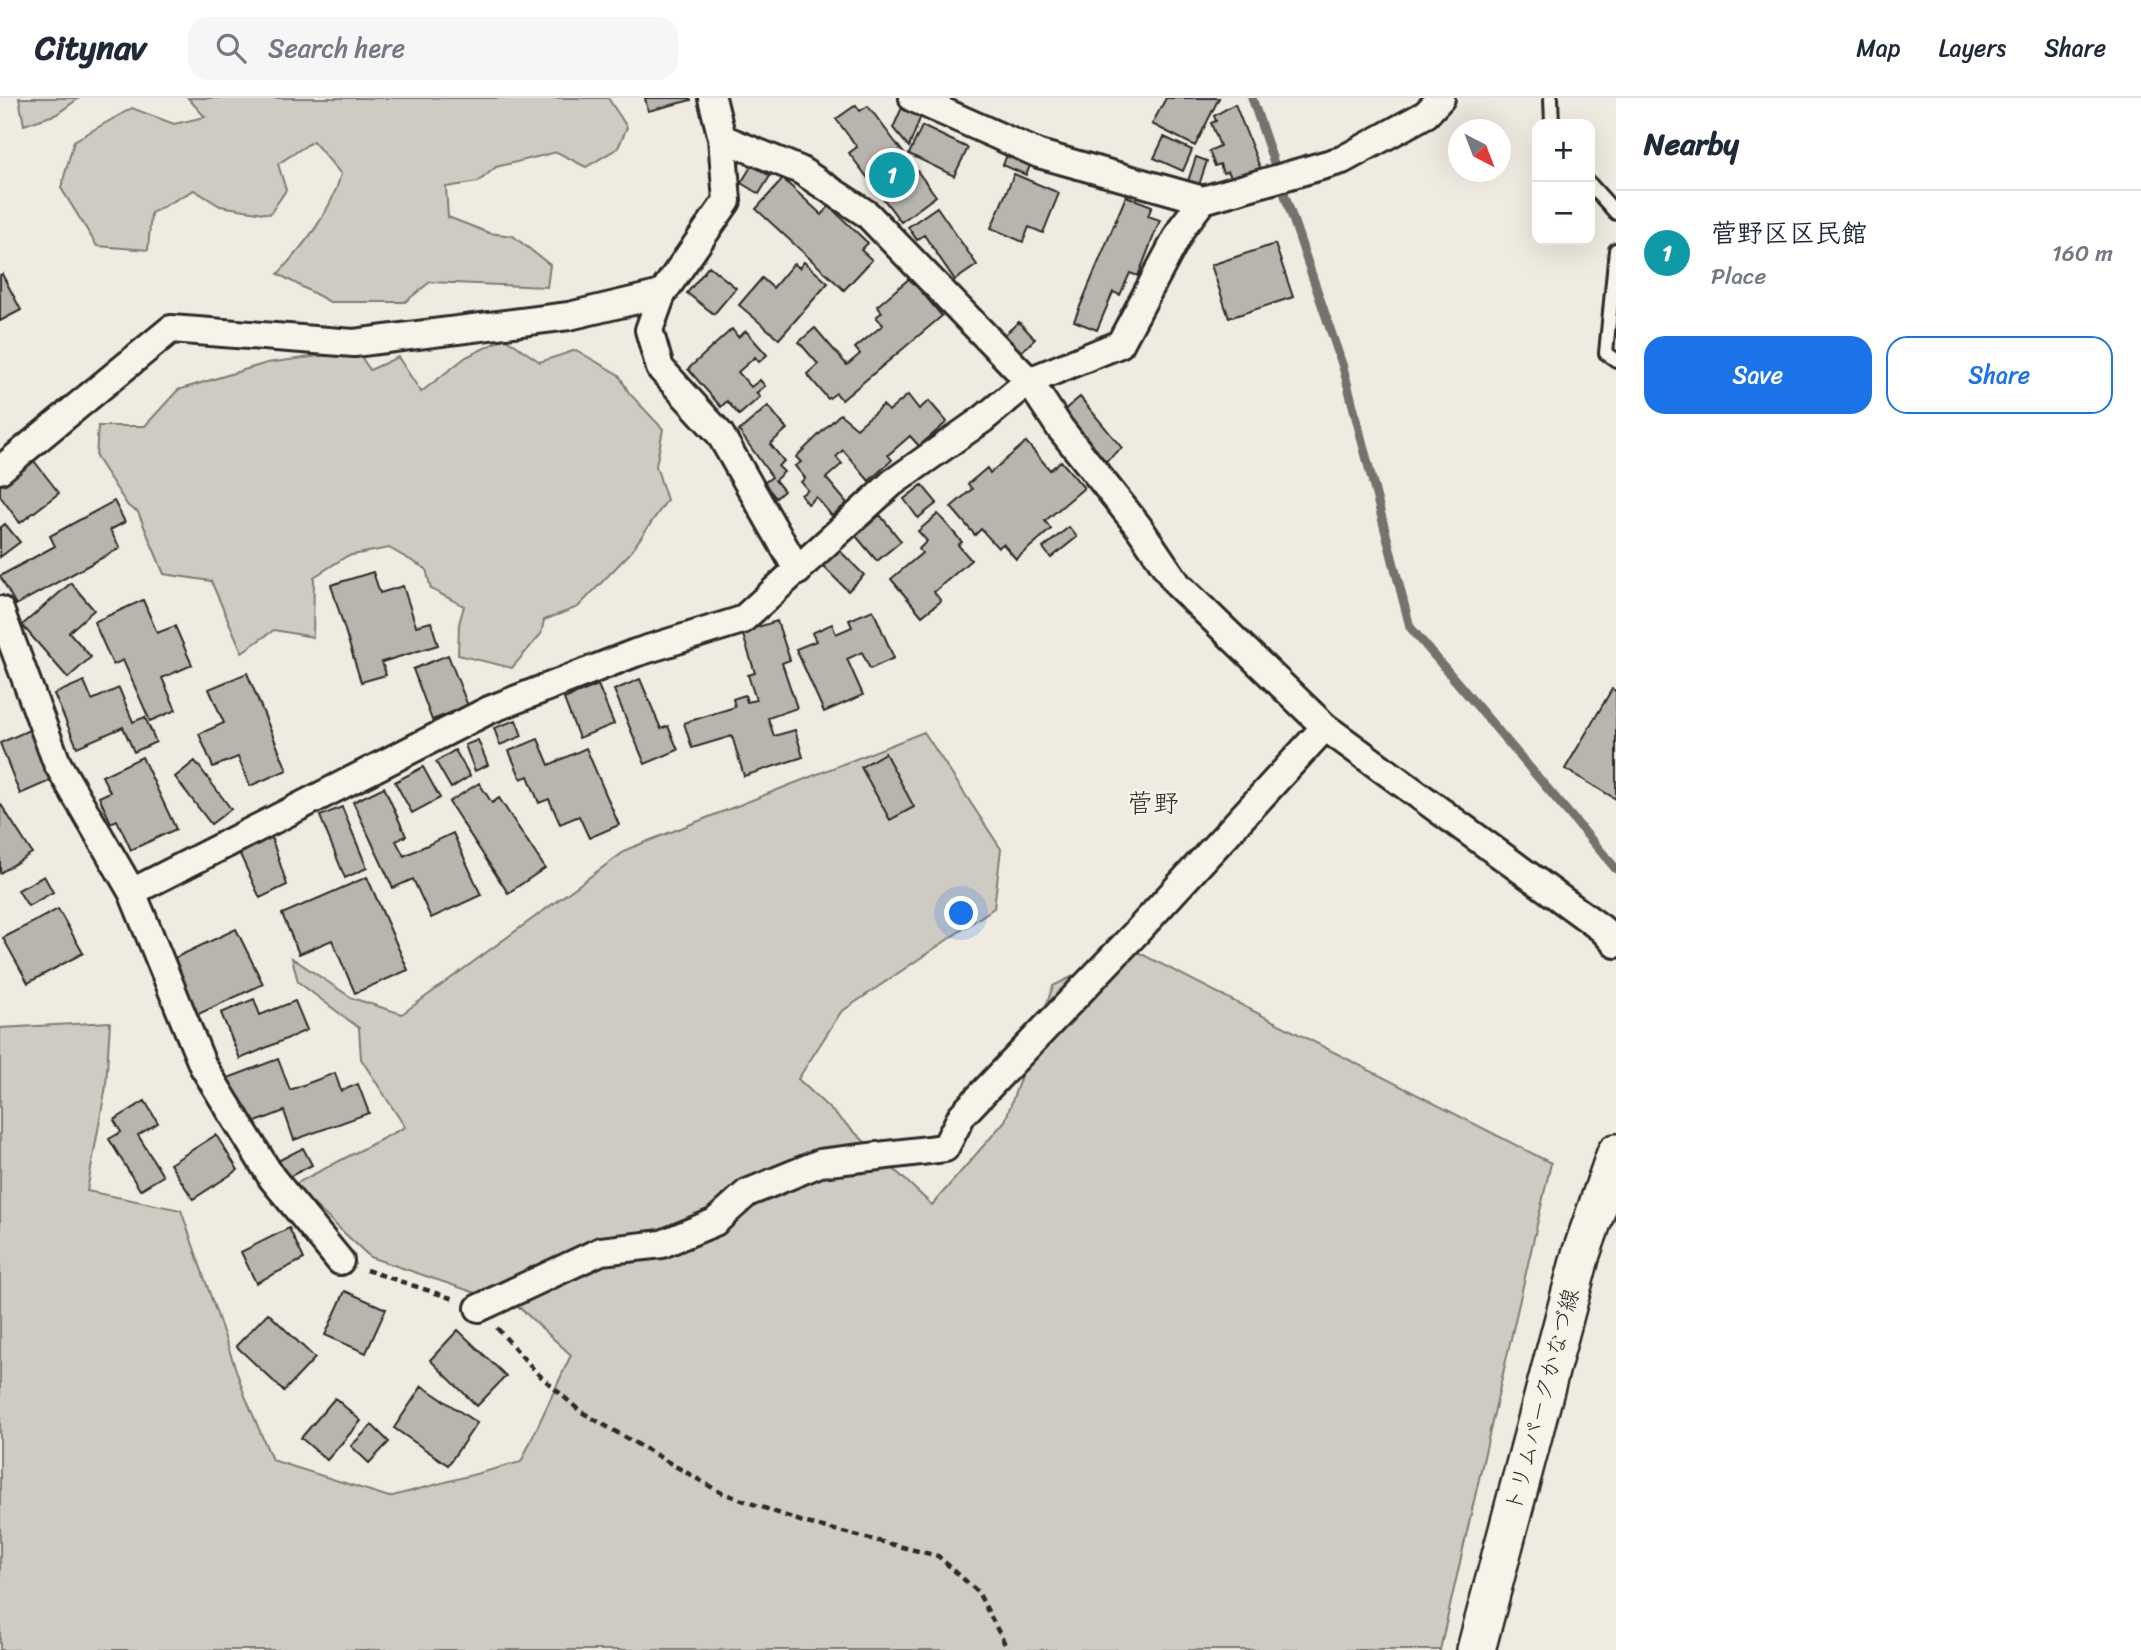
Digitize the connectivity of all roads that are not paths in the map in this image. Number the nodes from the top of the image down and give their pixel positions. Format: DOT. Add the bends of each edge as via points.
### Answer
graph roads {
  1 [pos="712,98"];
  2 [pos="913,98"];
  3 [pos="1441,98"];
  4 [pos="1551,98"];
  5 [pos="1552,119"];
  6 [pos="722,138"];
  7 [pos="1595,190"];
  8 [pos="1203,200"];
  9 [pos="1616,214"];
  10 [pos="1616,250"];
  11 [pos="662,294"];
  12 [pos="1616,360"];
  13 [pos="1029,382"];
  14 [pos="0,470"];
  15 [pos="798,571"];
  16 [pos="0,610"];
  17 [pos="1325,727"];
  18 [pos="132,892"];
  19 [pos="1616,944"];
  20 [pos="1616,1153"];
  21 [pos="341,1261"];
  22 [pos="480,1308"];
  23 [pos="1476,1650"];
  1 -- 6 [label="street"];
  2 -- 8 [label="street" via="1039,154"];
  3 -- 8 [label="street" via="1426,114 1342,160"];
  4 -- 5 [label="lane"];
  6 -- 11 [label="street" via="727,201"];
  6 -- 13 [label="street" via="800,170 867,214"];
  7 -- 9 [label="lane"];
  8 -- 13 [label="street" via="1183,226 1120,344"];
  10 -- 12 [label="lane" via="1606,353"];
  11 -- 14 [label="street" via="569,316 354,343 171,329"];
  11 -- 15 [label="street" via="649,330 660,368 720,434"];
  13 -- 15 [label="street" via="892,483"];
  13 -- 17 [label="street" via="1178,584"];
  15 -- 18 [label="street" via="741,620 635,653 489,710"];
  16 -- 18 [label="street" via="57,763"];
  17 -- 19 [label="street" via="1602,929"];
  17 -- 22 [label="street" via="962,1115 945,1148 820,1163 747,1193 715,1222 662,1244 601,1251"];
  18 -- 21 [label="street" via="203,1066 272,1178"];
  20 -- 23 [label="main road, トリムパークかなづ線" via="1581,1254"];
}
